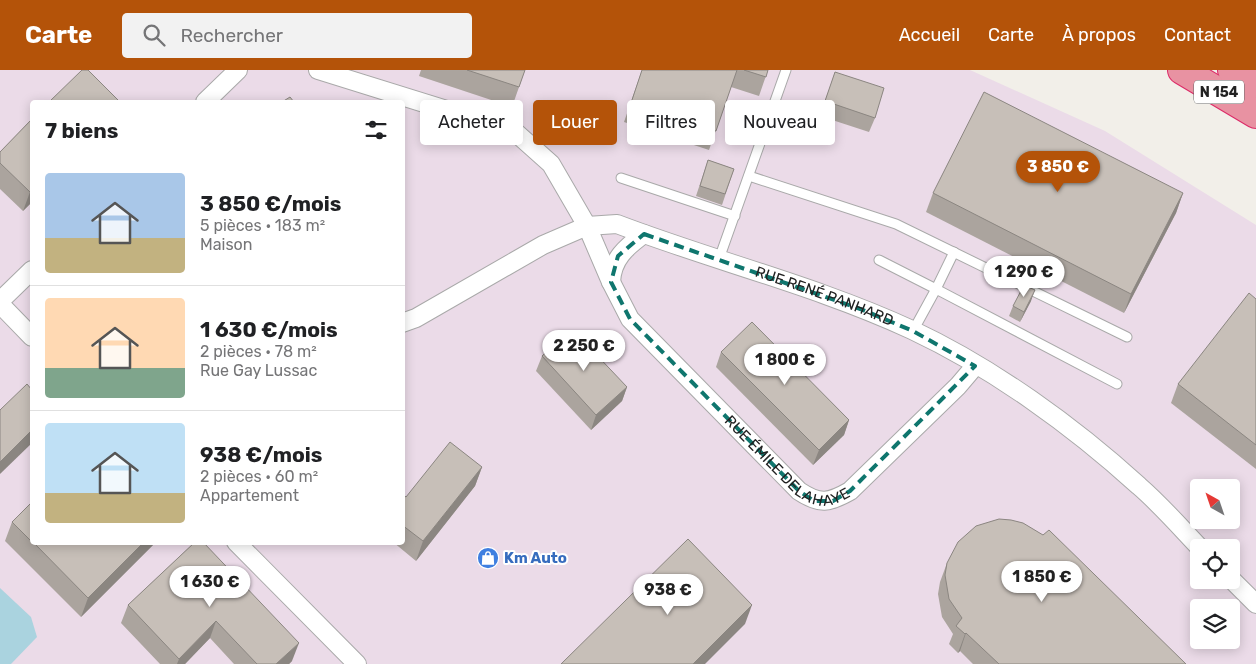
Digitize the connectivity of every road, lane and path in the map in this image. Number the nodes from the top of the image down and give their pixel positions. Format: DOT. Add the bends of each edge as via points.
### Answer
graph roads {
  1 [pos="238,70"];
  2 [pos="318,70"];
  3 [pos="786,70"];
  4 [pos="1182,70"];
  5 [pos="1232,70"];
  6 [pos="1256,84"];
  7 [pos="207,100"];
  8 [pos="1256,114"];
  9 [pos="749,176"];
  10 [pos="621,178"];
  11 [pos="735,216"];
  12 [pos="588,226"];
  13 [pos="644,234"];
  14 [pos="954,252"];
  15 [pos="719,259"];
  16 [pos="880,260"];
  17 [pos="30,272"];
  18 [pos="611,282"];
  19 [pos="936,289"];
  20 [pos="0,303"];
  21 [pos="405,321"];
  22 [pos="913,331"];
  23 [pos="30,335"];
  24 [pos="1127,337"];
  25 [pos="975,366"];
  26 [pos="1117,384"];
  27 [pos="1191,539"];
  28 [pos="239,545"];
  29 [pos="1240,588"];
  30 [pos="1256,604"];
  31 [pos="357,664"];
  1 -- 7 [label="street"];
  2 -- 12 [label="street, RUE ÉMILE DELAHAYE" via="514,131 552,164"];
  3 -- 9 [label="lane"];
  4 -- 8 [label="highway, N 154"];
  5 -- 6 [label="highway, N 154"];
  9 -- 11 [label="lane"];
  9 -- 14 [label="lane" via="896,224"];
  10 -- 11 [label="lane"];
  11 -- 15 [label="lane"];
  12 -- 13 [label="street, RUE RENÉ PANHARD" via="617,224"];
  12 -- 18 [label="street, RUE ÉMILE DELAHAYE"];
  12 -- 21 [label="street, RUE RENÉ PANHARD" via="543,245 416,318"];
  13 -- 15 [label="street, RUE RENÉ PANHARD"];
  13 -- 18 [label="street" via="618,256"];
  14 -- 19 [label="lane"];
  14 -- 24 [label="lane"];
  15 -- 22 [label="street, RUE RENÉ PANHARD"];
  16 -- 19 [label="lane"];
  17 -- 20 [label="street"];
  18 -- 25 [label="street, RUE ÉMILE DELAHAYE" via="630,319 799,491 814,501 833,501 850,491"];
  19 -- 22 [label="lane"];
  19 -- 26 [label="lane"];
  20 -- 23 [label="street"];
  22 -- 25 [label="street, RUE RENÉ PANHARD"];
  25 -- 27 [label="street, RUE RENÉ PANHARD" via="1051,413 1082,437 1140,486"];
  28 -- 31 [label="street"];
  29 -- 30 [label="street"];
}
